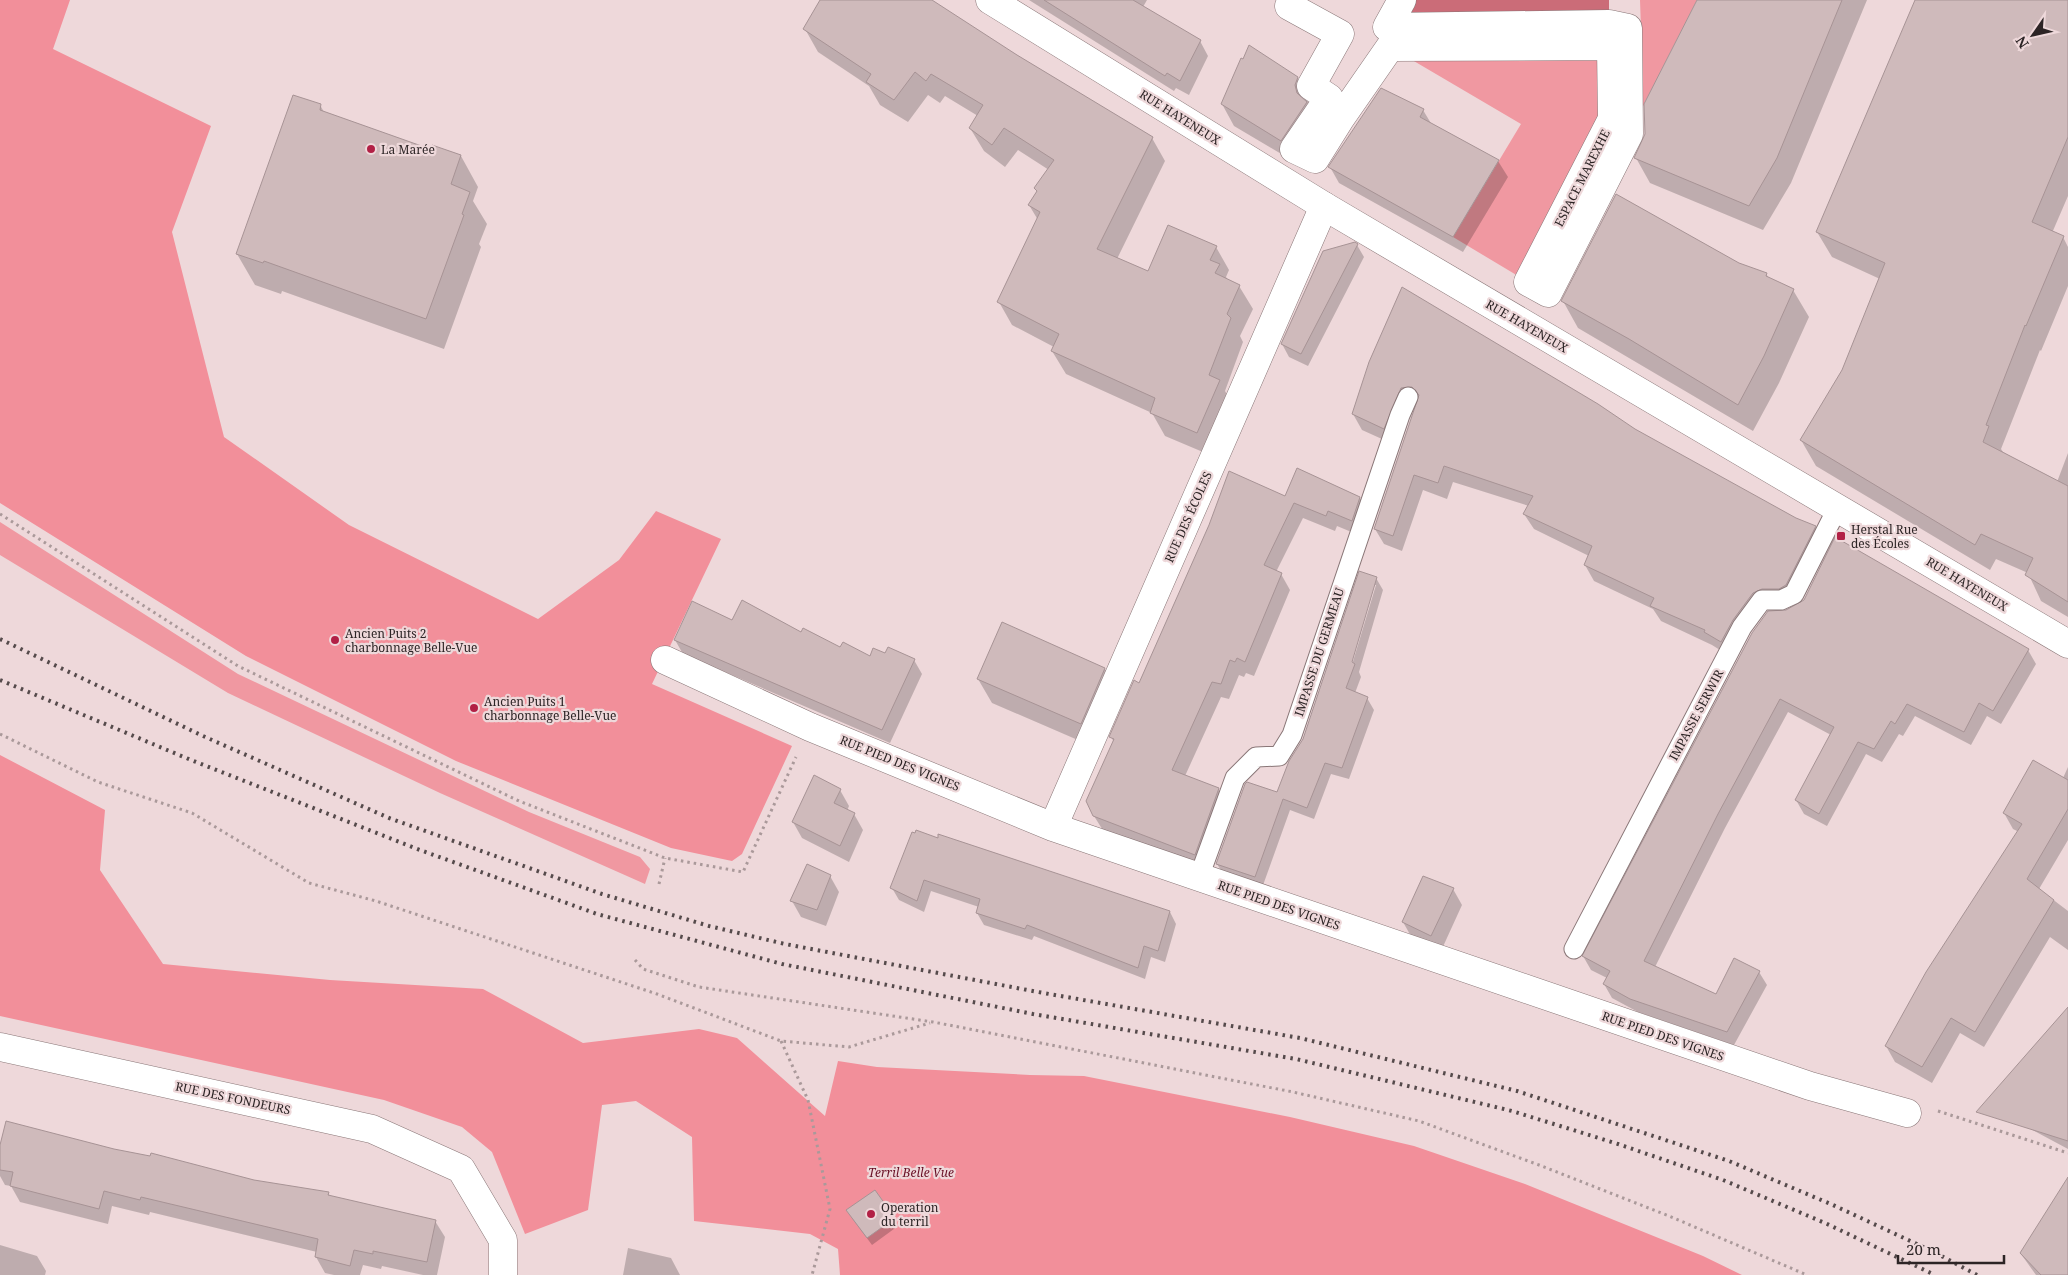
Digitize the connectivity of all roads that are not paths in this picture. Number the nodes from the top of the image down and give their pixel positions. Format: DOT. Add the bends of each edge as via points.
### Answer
graph roads {
  1 [pos="990,0"];
  2 [pos="1292,0"];
  3 [pos="1402,0"];
  4 [pos="1324,206"];
  5 [pos="1408,397"];
  6 [pos="1838,507"];
  7 [pos="2068,644"];
  8 [pos="665,660"];
  9 [pos="1053,827"];
  10 [pos="1199,878"];
  11 [pos="1574,949"];
  12 [pos="0,1047"];
  13 [pos="1907,1113"];
  14 [pos="503,1275"];
  1 -- 4 [label="street, RUE HAYENEUX"];
  2 -- 3 [label="street, ESPACE MAREXHE" via="1289,6 1340,34 1311,86 1329,98 1294,149 1316,159 1390,47 1611,46 1612,120 1528,282 1548,293 1629,134 1628,28 1609,24 1387,27"];
  4 -- 6 [label="street, RUE HAYENEUX"];
  4 -- 9 [label="street, RUE DES ÉCOLES"];
  5 -- 10 [label="lane, IMPASSE DU GERMEAU" via="1292,735 1279,756 1256,757 1235,778"];
  6 -- 7 [label="street, RUE HAYENEUX"];
  6 -- 11 [label="lane, IMPASSE SERWIR" via="1794,594 1781,600 1762,600 1742,627"];
  8 -- 9 [label="street, RUE PIED DES VIGNES" via="810,727"];
  9 -- 10 [label="street, RUE PIED DES VIGNES"];
  10 -- 13 [label="street, RUE PIED DES VIGNES" via="1810,1086"];
  12 -- 14 [label="street, RUE DES FONDEURS" via="372,1129 461,1169 503,1240"];
}
